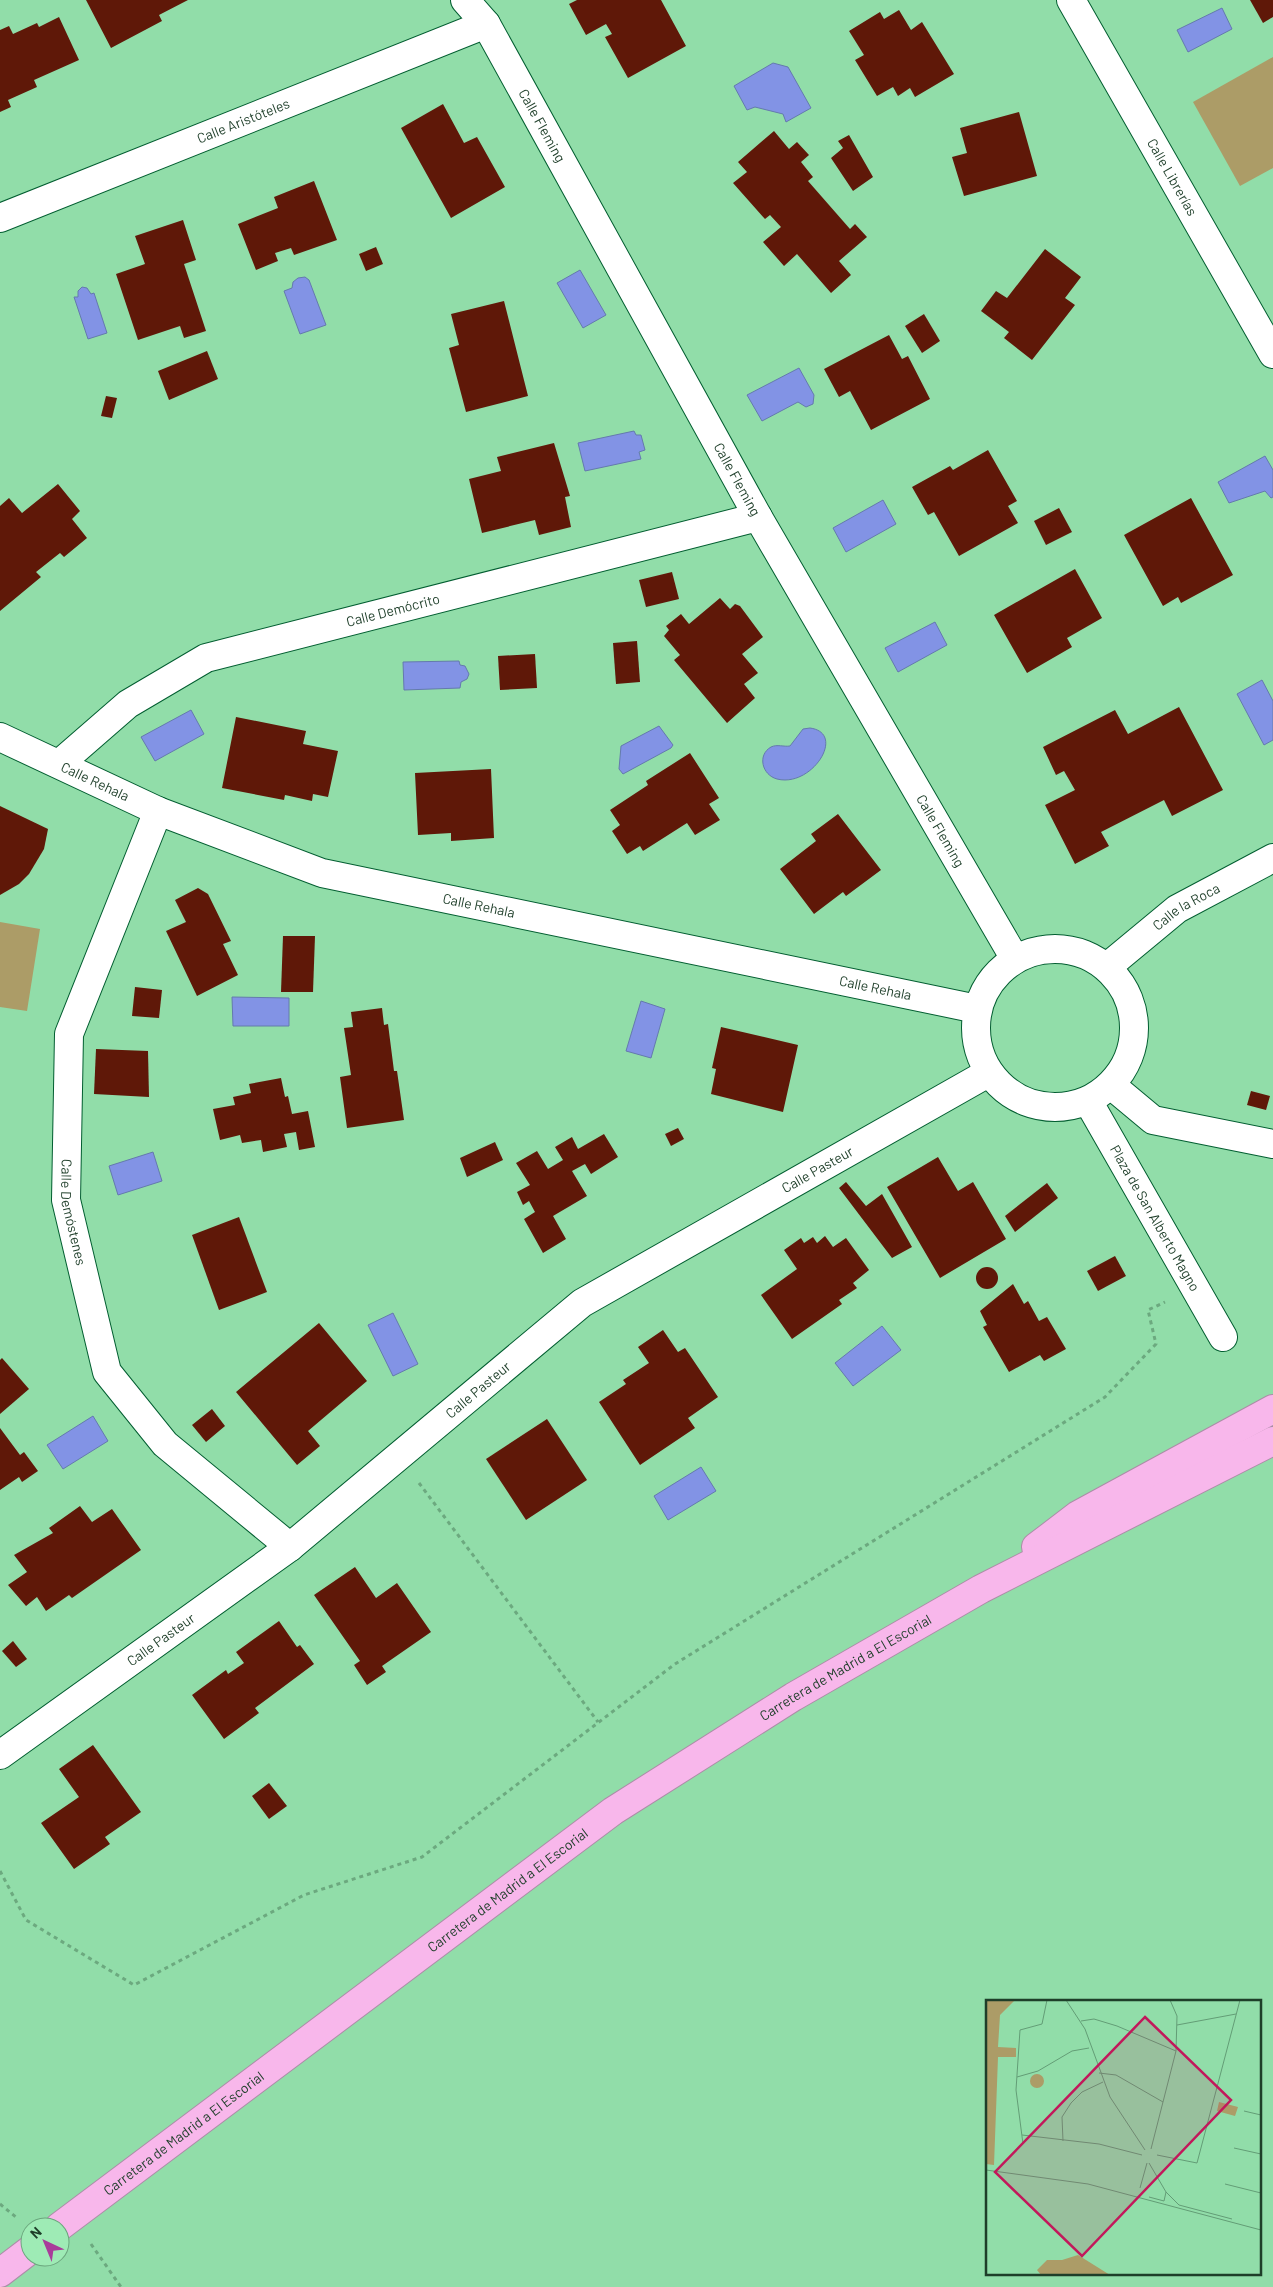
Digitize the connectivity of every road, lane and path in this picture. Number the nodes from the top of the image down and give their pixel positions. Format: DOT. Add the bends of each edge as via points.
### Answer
graph roads {
  1 [pos="465,0"];
  2 [pos="1071,0"];
  3 [pos="486,24"];
  4 [pos="0,218"];
  5 [pos="1273,354"];
  6 [pos="758,517"];
  7 [pos="0,737"];
  8 [pos="59,764"];
  9 [pos="158,810"];
  10 [pos="1273,858"];
  11 [pos="1015,959"];
  12 [pos="1107,967"];
  13 [pos="977,1009"];
  14 [pos="988,1073"];
  15 [pos="1111,1085"];
  16 [pos="1088,1100"];
  17 [pos="1273,1144"];
  18 [pos="1195,1288"];
  19 [pos="1223,1337"];
  20 [pos="1273,1391"];
  21 [pos="1273,1409"];
  22 [pos="1273,1441"];
  23 [pos="399,1456"];
  24 [pos="1078,1516"];
  25 [pos="290,1547"];
  26 [pos="981,1589"];
  27 [pos="598,1722"];
  28 [pos="0,1755"];
  29 [pos="0,1871"];
  30 [pos="70,2219"];
  31 [pos="70,2230"];
  32 [pos="20,2258"];
  33 [pos="0,2273"];
  34 [pos="121,2287"];
  1 -- 3 [label="street, Calle Fleming"];
  2 -- 5 [label="street, Calle Librerías"];
  3 -- 4 [label="street, Calle Aristóteles"];
  3 -- 6 [label="street, Calle Fleming"];
  6 -- 8 [label="street, Calle Demócrito" via="206,658 128,704"];
  6 -- 11 [label="street, Calle Fleming"];
  7 -- 8 [label="street, Calle Rehala"];
  8 -- 9 [label="street, Calle Rehala"];
  9 -- 13 [label="street, Calle Rehala" via="322,873"];
  9 -- 25 [label="street, Calle Demóstenes" via="69,1034 66,1200 107,1372 165,1444"];
  10 -- 12 [label="street, Calle la Roca" via="1177,909"];
  11 -- 12 [label="street" via="1046,949 1078,952"];
  11 -- 13 [label="street" via="991,980"];
  12 -- 15 [label="street" via="1127,994 1134,1025 1129,1058"];
  13 -- 14 [label="street" via="976,1042"];
  14 -- 16 [label="street" via="1016,1098 1052,1108"];
  14 -- 23 [label="street, Calle Pasteur" via="582,1303"];
  15 -- 16 [label="street"];
  15 -- 17 [label="street" via="1153,1120"];
  16 -- 18 [label="street, Plaza de San Alberto Magno"];
  18 -- 19 [label="street, Plaza de San Alberto Magno"];
  18 -- 27 [label="path" via="1148,1310 1156,1344 1105,1397 675,1664"];
  20 -- 24 [label="highway"];
  21 -- 24 [label="highway, Carretera de Madrid a El Escorial"];
  22 -- 26 [label="highway, Carretera de Madrid a El Escorial"];
  23 -- 25 [label="street, Calle Pasteur"];
  23 -- 27 [label="path"];
  24 -- 26 [label="highway, Carretera de Madrid a El Escorial"];
  25 -- 28 [label="street, Calle Pasteur"];
  26 -- 30 [label="highway, Carretera de Madrid a El Escorial" via="793,1697 613,1811"];
  27 -- 29 [label="path" via="422,1857 304,1895 134,1985 26,1920"];
  31 -- 34 [label="path" via="81,2234 94,2246"];
  32 -- 33 [label="highway"];
}
